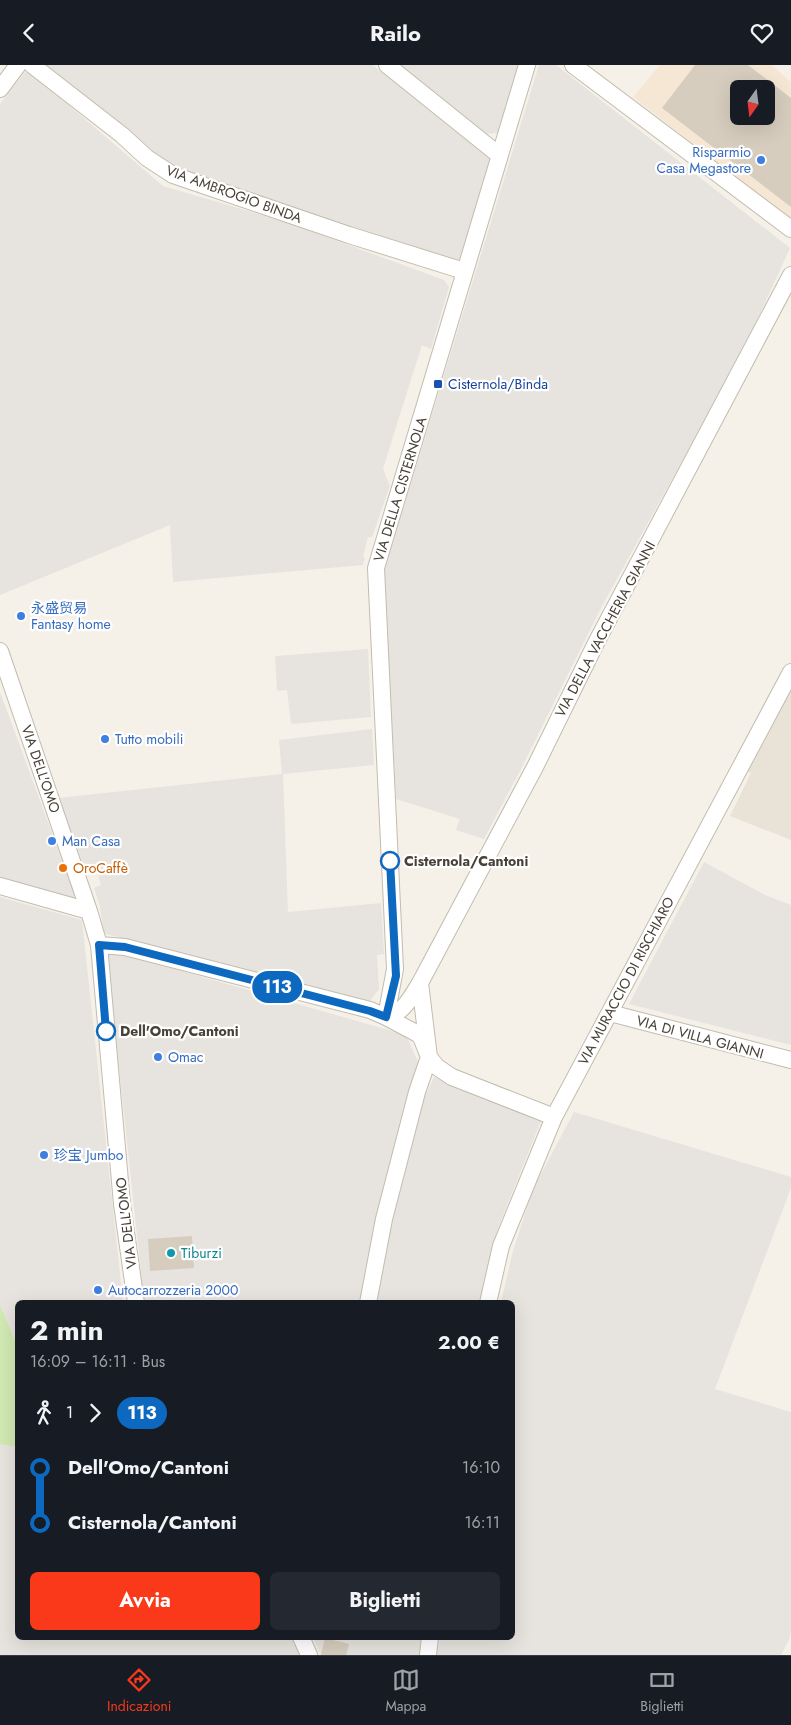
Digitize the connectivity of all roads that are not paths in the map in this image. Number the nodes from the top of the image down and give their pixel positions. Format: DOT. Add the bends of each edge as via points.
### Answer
graph roads {
  1 [pos="18,65"];
  2 [pos="32,65"];
  3 [pos="387,65"];
  4 [pos="527,65"];
  5 [pos="573,65"];
  6 [pos="0,89"];
  7 [pos="499,155"];
  8 [pos="791,229"];
  9 [pos="464,271"];
  10 [pos="791,275"];
  11 [pos="0,651"];
  12 [pos="791,672"];
  13 [pos="0,886"];
  14 [pos="89,911"];
  15 [pos="99,945"];
  16 [pos="396,976"];
  17 [pos="420,983"];
  18 [pos="610,1013"];
  19 [pos="386,1017"];
  20 [pos="429,1057"];
  21 [pos="791,1060"];
  22 [pos="554,1117"];
  23 [pos="136,1300"];
  24 [pos="369,1300"];
  25 [pos="489,1300"];
  26 [pos="302,1640"];
  27 [pos="430,1640"];
  28 [pos="309,1655"];
  29 [pos="428,1655"];
  1 -- 6 [label="street"];
  2 -- 9 [label="street, VIA AMBROGIO BINDA" via="147,158 173,175"];
  3 -- 7 [label="street"];
  4 -- 7 [label="street, VIA DELLA CISTERNOLA"];
  5 -- 8 [label="street"];
  7 -- 9 [label="street, VIA DELLA CISTERNOLA"];
  9 -- 16 [label="street, VIA DELLA CISTERNOLA" via="376,568"];
  10 -- 17 [label="street, VIA DELLA VACCHERIA GIANNI"];
  11 -- 14 [label="street, VIA DELL'OMO"];
  12 -- 18 [label="street, VIA MURACCIO DI RISCHIARO"];
  13 -- 14 [label="street"];
  14 -- 15 [label="street, VIA DELL'OMO"];
  15 -- 19 [label="street" via="125,947"];
  15 -- 23 [label="street, VIA DELL'OMO" via="122,1203"];
  16 -- 17 [label="street"];
  16 -- 19 [label="street, VIA DELLA CISTERNOLA"];
  17 -- 19 [label="street, VIA DELLA VACCHERIA GIANNI" via="400,1011"];
  17 -- 20 [label="street"];
  18 -- 21 [label="street, VIA DI VILLA GIANNI"];
  18 -- 22 [label="street, VIA MURACCIO DI RISCHIARO"];
  19 -- 20 [label="street" via="421,1037"];
  20 -- 22 [label="street" via="452,1077"];
  20 -- 24 [label="street" via="391,1191"];
  22 -- 25 [label="street, VIA MURACCIO DI RISCHIARO" via="501,1246"];
  26 -- 28 [label="street"];
  27 -- 29 [label="street"];
}
